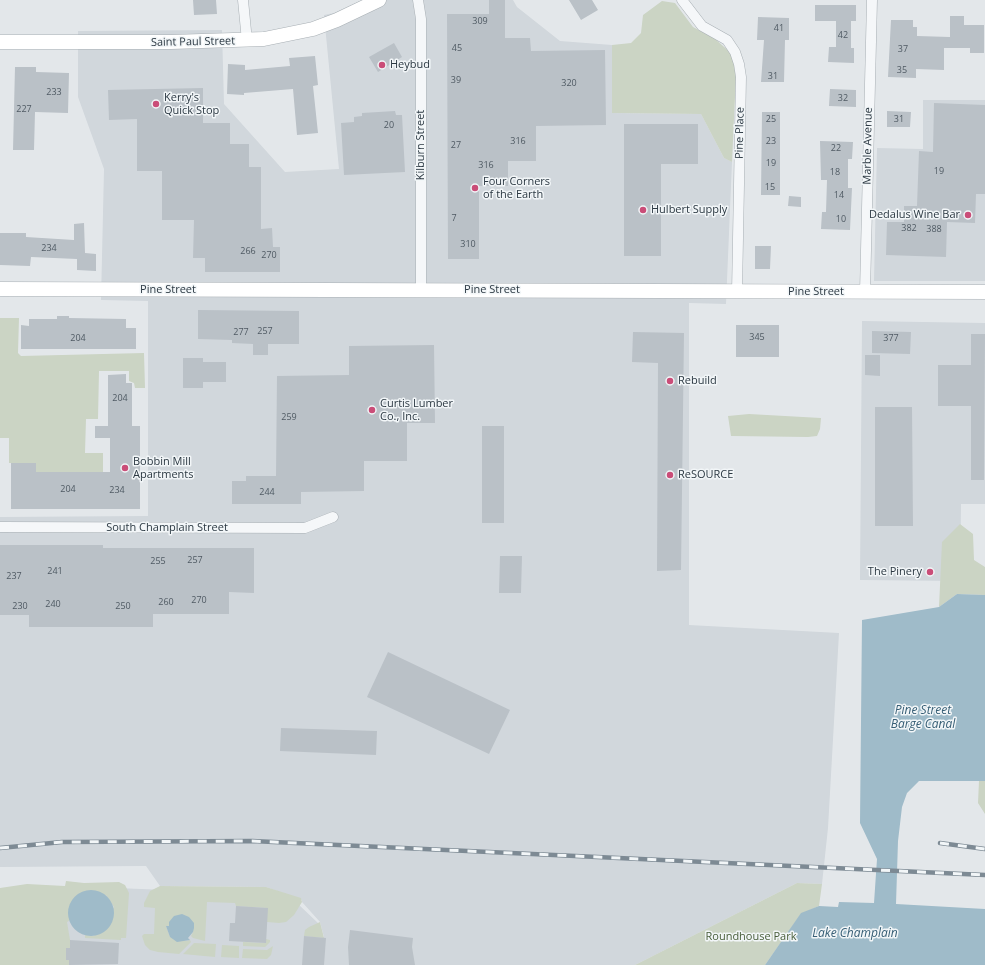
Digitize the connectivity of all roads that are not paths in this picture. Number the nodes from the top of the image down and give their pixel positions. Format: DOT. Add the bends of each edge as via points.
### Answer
graph roads {
  1 [pos="243,0"];
  2 [pos="379,0"];
  3 [pos="418,0"];
  4 [pos="682,0"];
  5 [pos="872,0"];
  6 [pos="246,41"];
  7 [pos="0,42"];
  8 [pos="0,289"];
  9 [pos="421,290"];
  10 [pos="737,292"];
  11 [pos="865,292"];
  12 [pos="985,292"];
  13 [pos="333,517"];
  14 [pos="0,527"];
  1 -- 6 [label="street"];
  2 -- 6 [label="main road, Saint Paul Street" via="337,20 313,28 289,35"];
  3 -- 9 [label="street, Kilburn Street" via="421,19"];
  4 -- 10 [label="street, Pine Place" via="702,26 727,40 739,64 741,77"];
  5 -- 11 [label="street, Marble Avenue"];
  6 -- 7 [label="main road, Saint Paul Street"];
  8 -- 9 [label="main road, Pine Street"];
  9 -- 10 [label="main road, Pine Street"];
  10 -- 11 [label="main road, Pine Street"];
  11 -- 12 [label="main road, Pine Street"];
  13 -- 14 [label="street, South Champlain Street" via="305,528"];
}
